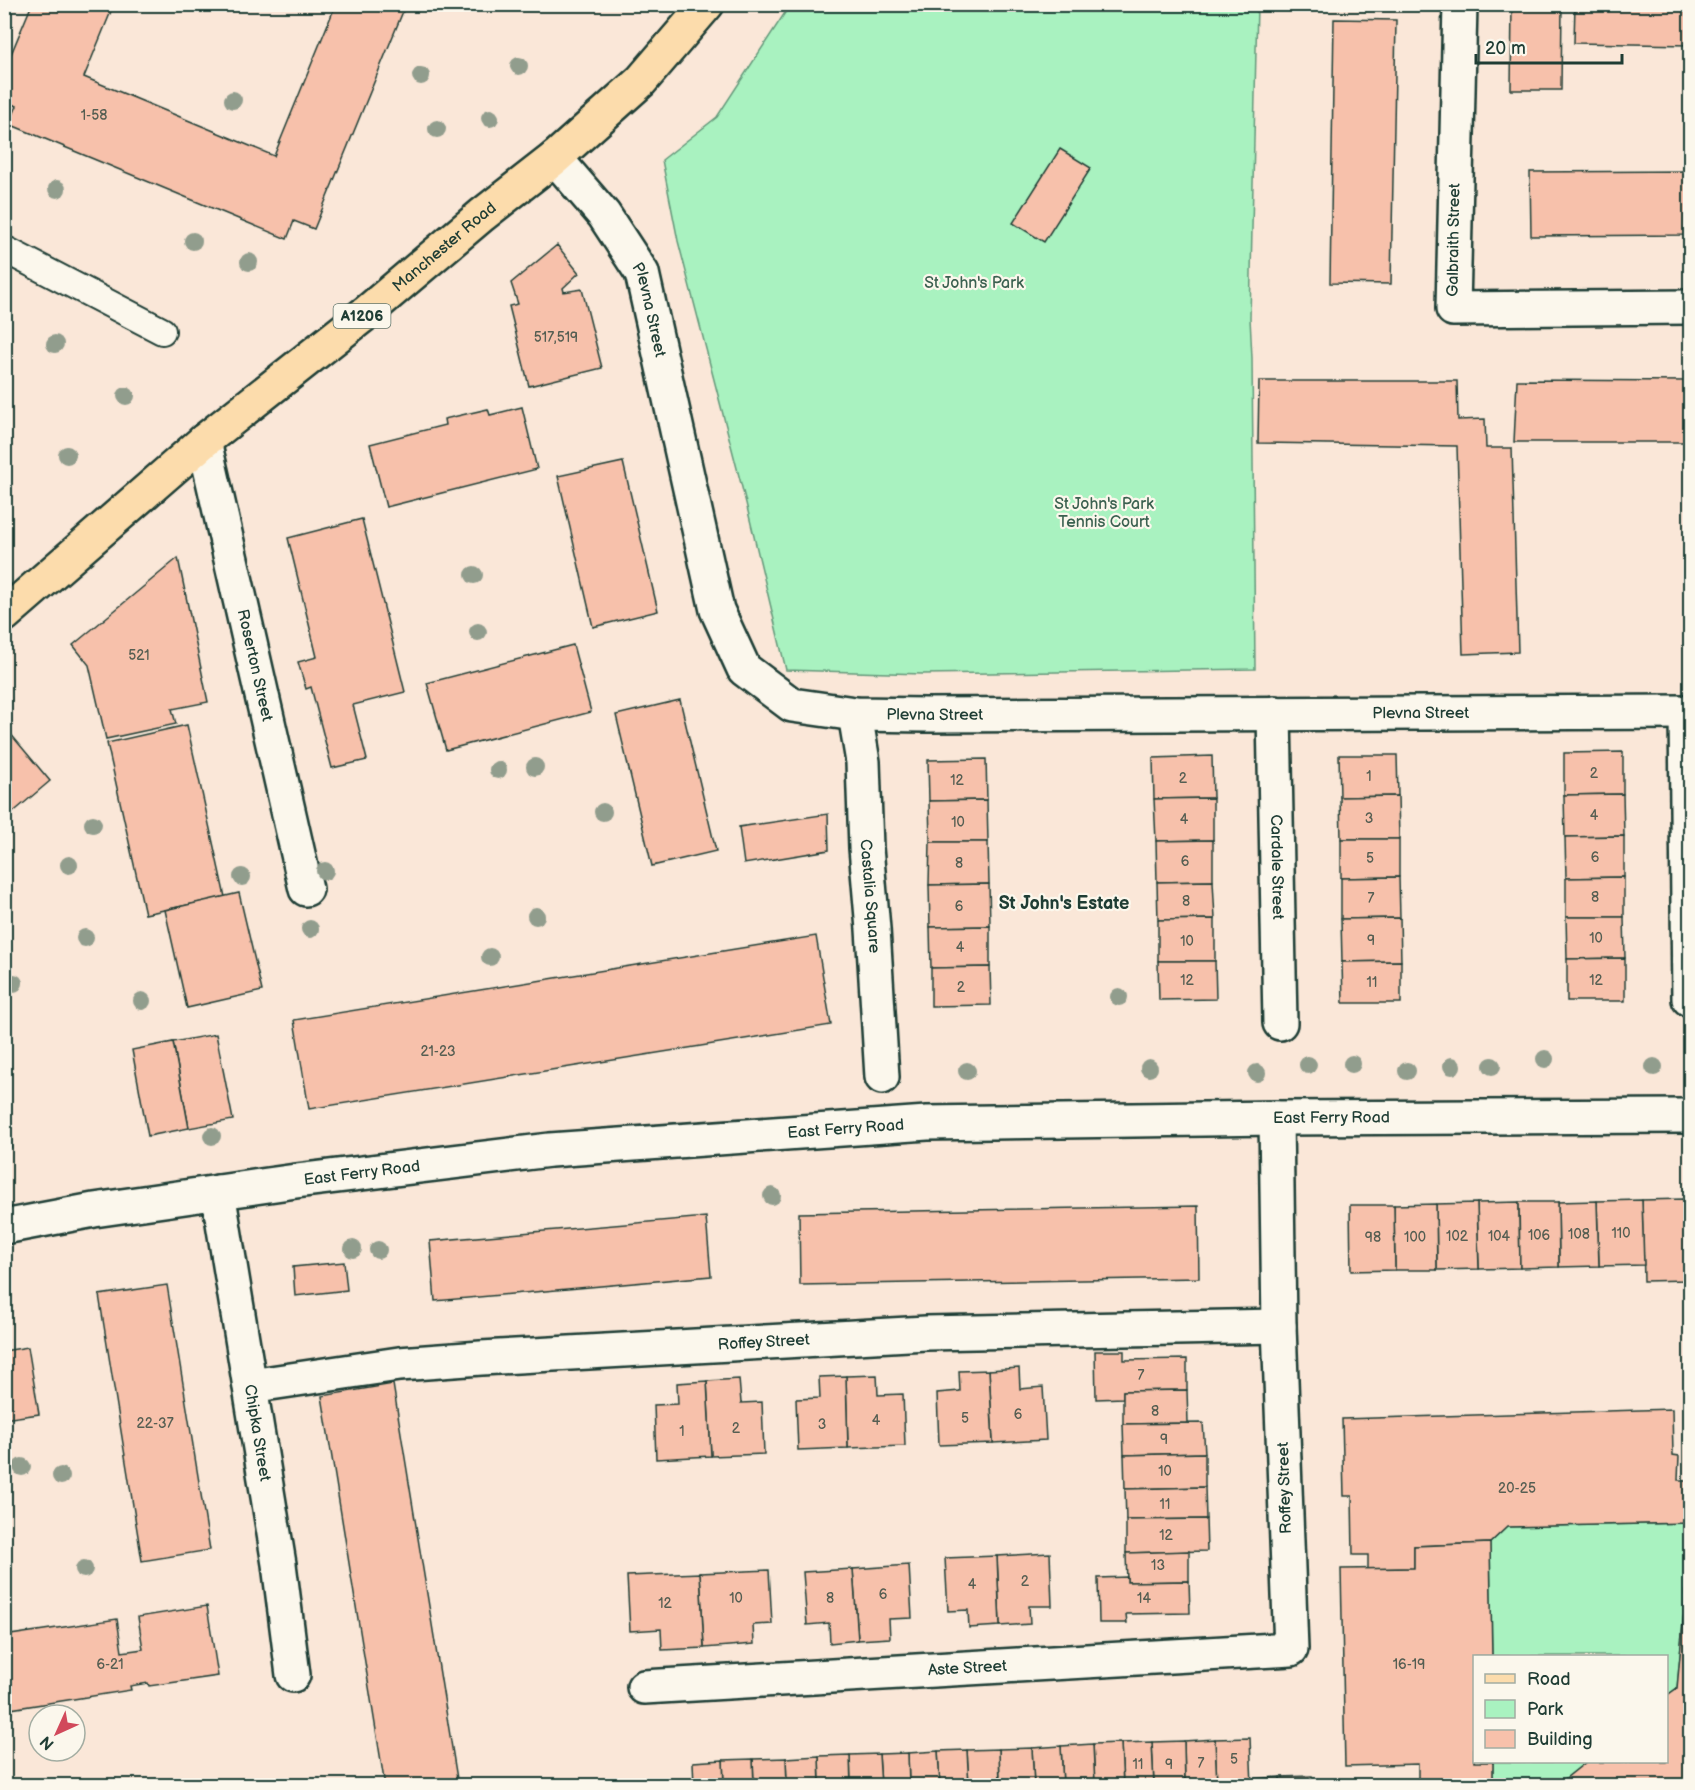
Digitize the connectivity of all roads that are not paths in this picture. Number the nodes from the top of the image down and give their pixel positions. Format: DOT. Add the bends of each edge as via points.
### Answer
graph roads {
  1 [pos="707,4"];
  2 [pos="1460,4"];
  3 [pos="555,158"];
  4 [pos="4,249"];
  5 [pos="1690,307"];
  6 [pos="162,331"];
  7 [pos="204,441"];
  8 [pos="4,615"];
  9 [pos="1688,712"];
  10 [pos="1274,713"];
  11 [pos="855,714"];
  12 [pos="306,889"];
  13 [pos="1689,999"];
  14 [pos="1280,1023"];
  15 [pos="882,1077"];
  16 [pos="1690,1116"];
  17 [pos="1276,1118"];
  18 [pos="218,1192"];
  19 [pos="4,1227"];
  20 [pos="1279,1326"];
  21 [pos="250,1386"];
  22 [pos="1291,1649"];
  23 [pos="293,1675"];
  24 [pos="644,1687"];
  1 -- 3 [label="main road, Manchester Road / A1206" via="641,81"];
  2 -- 5 [label="street, Galbraith Street" via="1453,309"];
  3 -- 7 [label="main road, Manchester Road / A1206"];
  3 -- 11 [label="street, Plevna Street" via="604,216 642,273 717,610 744,669 792,705"];
  4 -- 6 [label="lane"];
  7 -- 8 [label="main road, Manchester Road / A1206"];
  7 -- 12 [label="street, Roserton Street"];
  9 -- 10 [label="street, Plevna Street"];
  9 -- 13 [label="street"];
  10 -- 11 [label="street, Plevna Street"];
  10 -- 14 [label="street, Cardale Street"];
  11 -- 15 [label="street, Castalia Square" via="863,762"];
  16 -- 17 [label="street, East Ferry Road"];
  17 -- 18 [label="street, East Ferry Road" via="927,1123 767,1134 550,1150"];
  17 -- 20 [label="street, Roffey Street"];
  18 -- 19 [label="street, East Ferry Road"];
  18 -- 21 [label="street, Chipka Street"];
  20 -- 21 [label="street, Roffey Street" via="926,1333 481,1358 399,1364"];
  20 -- 22 [label="street, Roffey Street"];
  21 -- 23 [label="street, Chipka Street"];
  22 -- 24 [label="street, Aste Street"];
}
